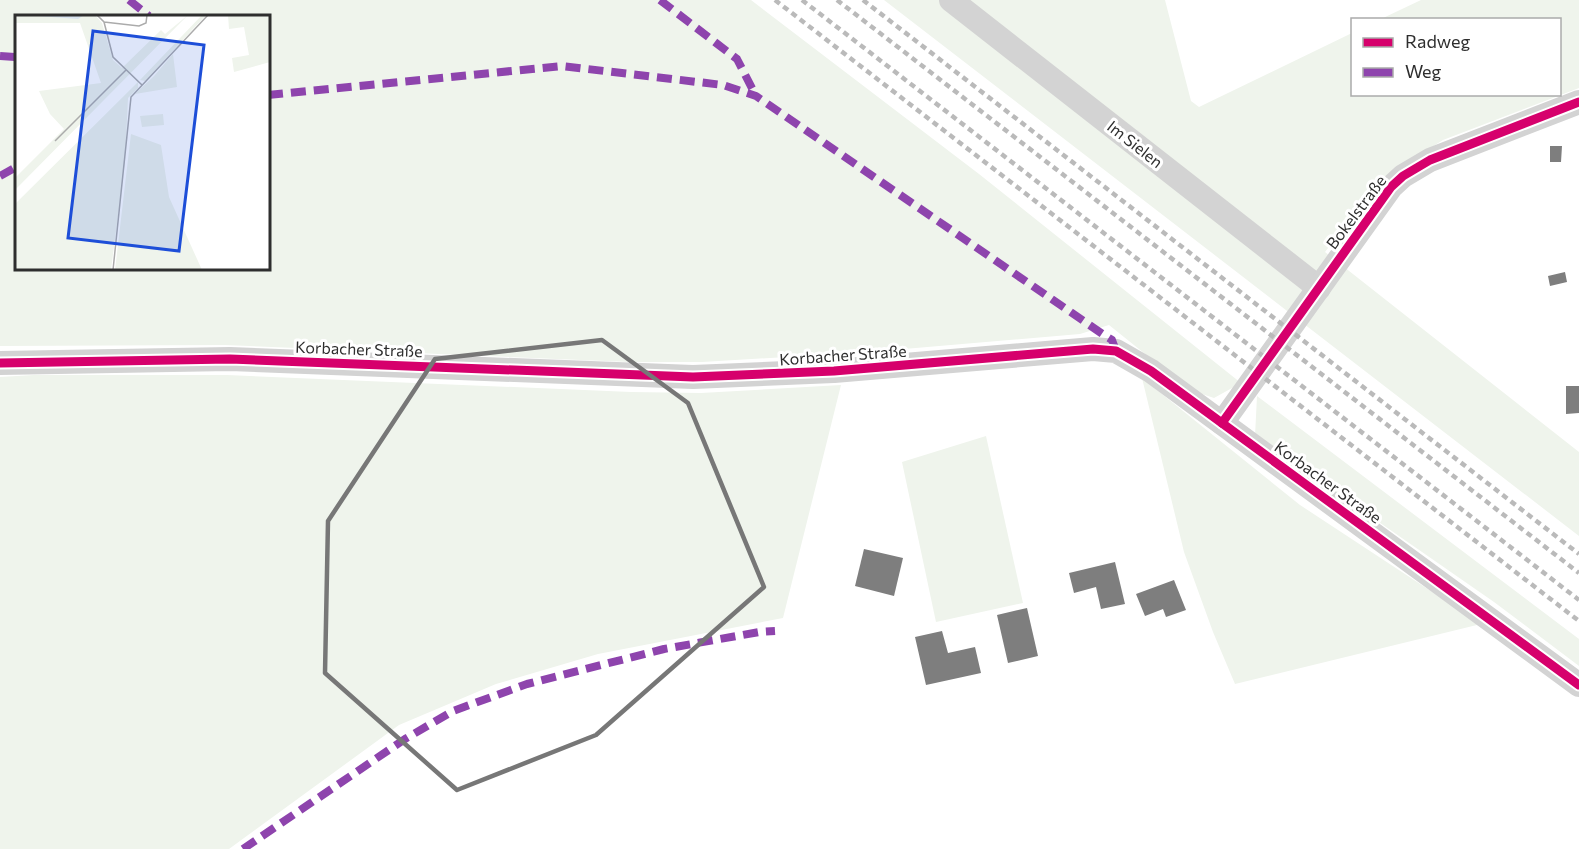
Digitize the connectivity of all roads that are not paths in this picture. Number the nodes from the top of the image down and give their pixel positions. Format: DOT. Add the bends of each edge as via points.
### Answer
graph roads {
  1 [pos="951,0"];
  2 [pos="1579,102"];
  3 [pos="1319,288"];
  4 [pos="0,363"];
  5 [pos="1222,423"];
  6 [pos="1579,685"];
  1 -- 3 [label="street, Im Sielen"];
  2 -- 3 [label="street, Bokelstraße" via="1430,159 1403,176"];
  3 -- 5 [label="street, Bokelstraße"];
  4 -- 5 [label="street, Korbacher Straße" via="230,359 693,377 1116,351 1151,371"];
  5 -- 6 [label="street, Korbacher Straße"];
}
